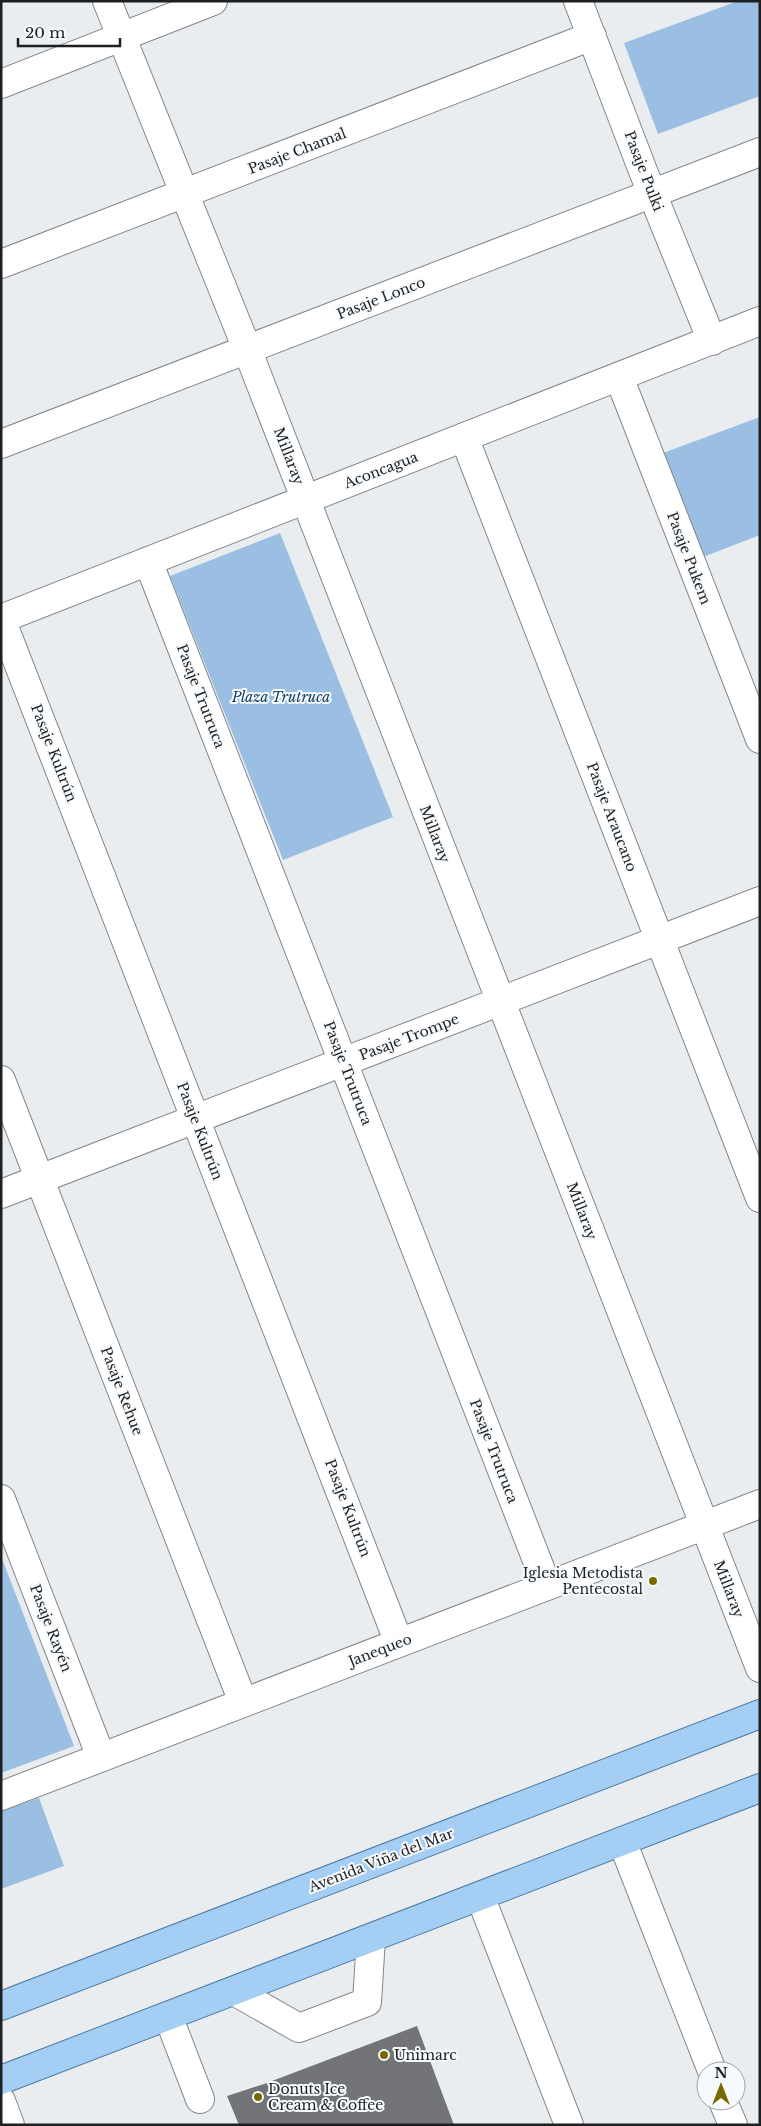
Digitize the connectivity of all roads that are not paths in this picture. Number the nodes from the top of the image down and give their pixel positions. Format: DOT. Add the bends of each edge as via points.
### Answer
graph roads {
  1 [pos="107,1"];
  2 [pos="213,1"];
  3 [pos="578,1"];
  4 [pos="592,36"];
  5 [pos="121,37"];
  6 [pos="1,84"];
  7 [pos="760,152"];
  8 [pos="184,194"];
  9 [pos="652,194"];
  10 [pos="1,264"];
  11 [pos="760,321"];
  12 [pos="712,341"];
  13 [pos="247,349"];
  14 [pos="619,376"];
  15 [pos="464,438"];
  16 [pos="1,444"];
  17 [pos="306,500"];
  18 [pos="148,561"];
  19 [pos="1,619"];
  20 [pos="760,739"];
  21 [pos="760,901"];
  22 [pos="660,940"];
  23 [pos="501,1001"];
  24 [pos="343,1062"];
  25 [pos="1,1080"];
  26 [pos="196,1119"];
  27 [pos="40,1179"];
  28 [pos="1,1194"];
  29 [pos="760,1198"];
  30 [pos="1,1499"];
  31 [pos="760,1504"];
  32 [pos="704,1525"];
  33 [pos="547,1586"];
  34 [pos="399,1643"];
  35 [pos="760,1668"];
  36 [pos="244,1702"];
  37 [pos="760,1714"];
  38 [pos="102,1757"];
  39 [pos="760,1788"];
  40 [pos="1,1796"];
  41 [pos="622,1841"];
  42 [pos="480,1896"];
  43 [pos="371,1938"];
  44 [pos="234,1991"];
  45 [pos="1,2006"];
  46 [pos="168,2016"];
  47 [pos="708,2061"];
  48 [pos="1,2080"];
  49 [pos="200,2099"];
  50 [pos="1,2101"];
  51 [pos="727,2111"];
  52 [pos="10,2125"];
  53 [pos="569,2125"];
  54 [pos="733,2125"];
  1 -- 5 [label="street, Millaray"];
  2 -- 5 [label="street"];
  3 -- 4 [label="street, Pasaje Pulki"];
  4 -- 8 [label="street, Pasaje Chamal"];
  4 -- 9 [label="street, Pasaje Pulki"];
  5 -- 6 [label="street"];
  5 -- 8 [label="street, Millaray"];
  7 -- 9 [label="street, Pasaje Lonco"];
  8 -- 10 [label="street, Pasaje Chamal"];
  8 -- 13 [label="street, Millaray"];
  9 -- 12 [label="street, Pasaje Pulki"];
  9 -- 13 [label="street, Pasaje Lonco"];
  11 -- 12 [label="street, Aconcagua"];
  12 -- 14 [label="street, Aconcagua"];
  13 -- 16 [label="street, Pasaje Lonco"];
  13 -- 17 [label="street, Millaray"];
  14 -- 15 [label="street, Aconcagua"];
  14 -- 20 [label="street, Pasaje Pukem"];
  15 -- 17 [label="street, Aconcagua"];
  15 -- 22 [label="street, Pasaje Araucano"];
  17 -- 18 [label="street, Aconcagua"];
  17 -- 23 [label="street, Millaray"];
  18 -- 19 [label="street, Aconcagua"];
  18 -- 24 [label="street, Pasaje Trutruca"];
  19 -- 26 [label="street, Pasaje Kultrún"];
  21 -- 22 [label="street, Pasaje Trompe"];
  22 -- 23 [label="street, Pasaje Trompe"];
  22 -- 29 [label="street, Pasaje Araucano"];
  23 -- 24 [label="street, Pasaje Trompe"];
  23 -- 32 [label="street, Millaray"];
  24 -- 26 [label="street, Pasaje Trompe"];
  24 -- 33 [label="street, Pasaje Trutruca"];
  25 -- 27 [label="street, Pasaje Rehue"];
  26 -- 27 [label="street, Pasaje Trompe"];
  26 -- 34 [label="street, Pasaje Kultrún"];
  27 -- 28 [label="street, Pasaje Trompe"];
  27 -- 36 [label="street, Pasaje Rehue"];
  30 -- 38 [label="street, Pasaje Rayén"];
  31 -- 32 [label="street, Janequeo"];
  32 -- 33 [label="street, Janequeo"];
  32 -- 35 [label="street, Millaray"];
  33 -- 34 [label="street, Janequeo"];
  34 -- 36 [label="street, Janequeo"];
  36 -- 38 [label="street, Janequeo"];
  37 -- 45 [label="main road, Avenida Viña del Mar"];
  38 -- 40 [label="street, Janequeo"];
  39 -- 41 [label="main road"];
  41 -- 42 [label="main road"];
  41 -- 47 [label="street"];
  42 -- 43 [label="main road"];
  42 -- 53 [label="street"];
  43 -- 44 [label="main road"];
  43 -- 44 [label="street" via="367,2002 299,2028"];
  44 -- 46 [label="main road"];
  46 -- 48 [label="main road"];
  46 -- 49 [label="street"];
  50 -- 52 [label="street"];
  51 -- 54 [label="street"];
}
